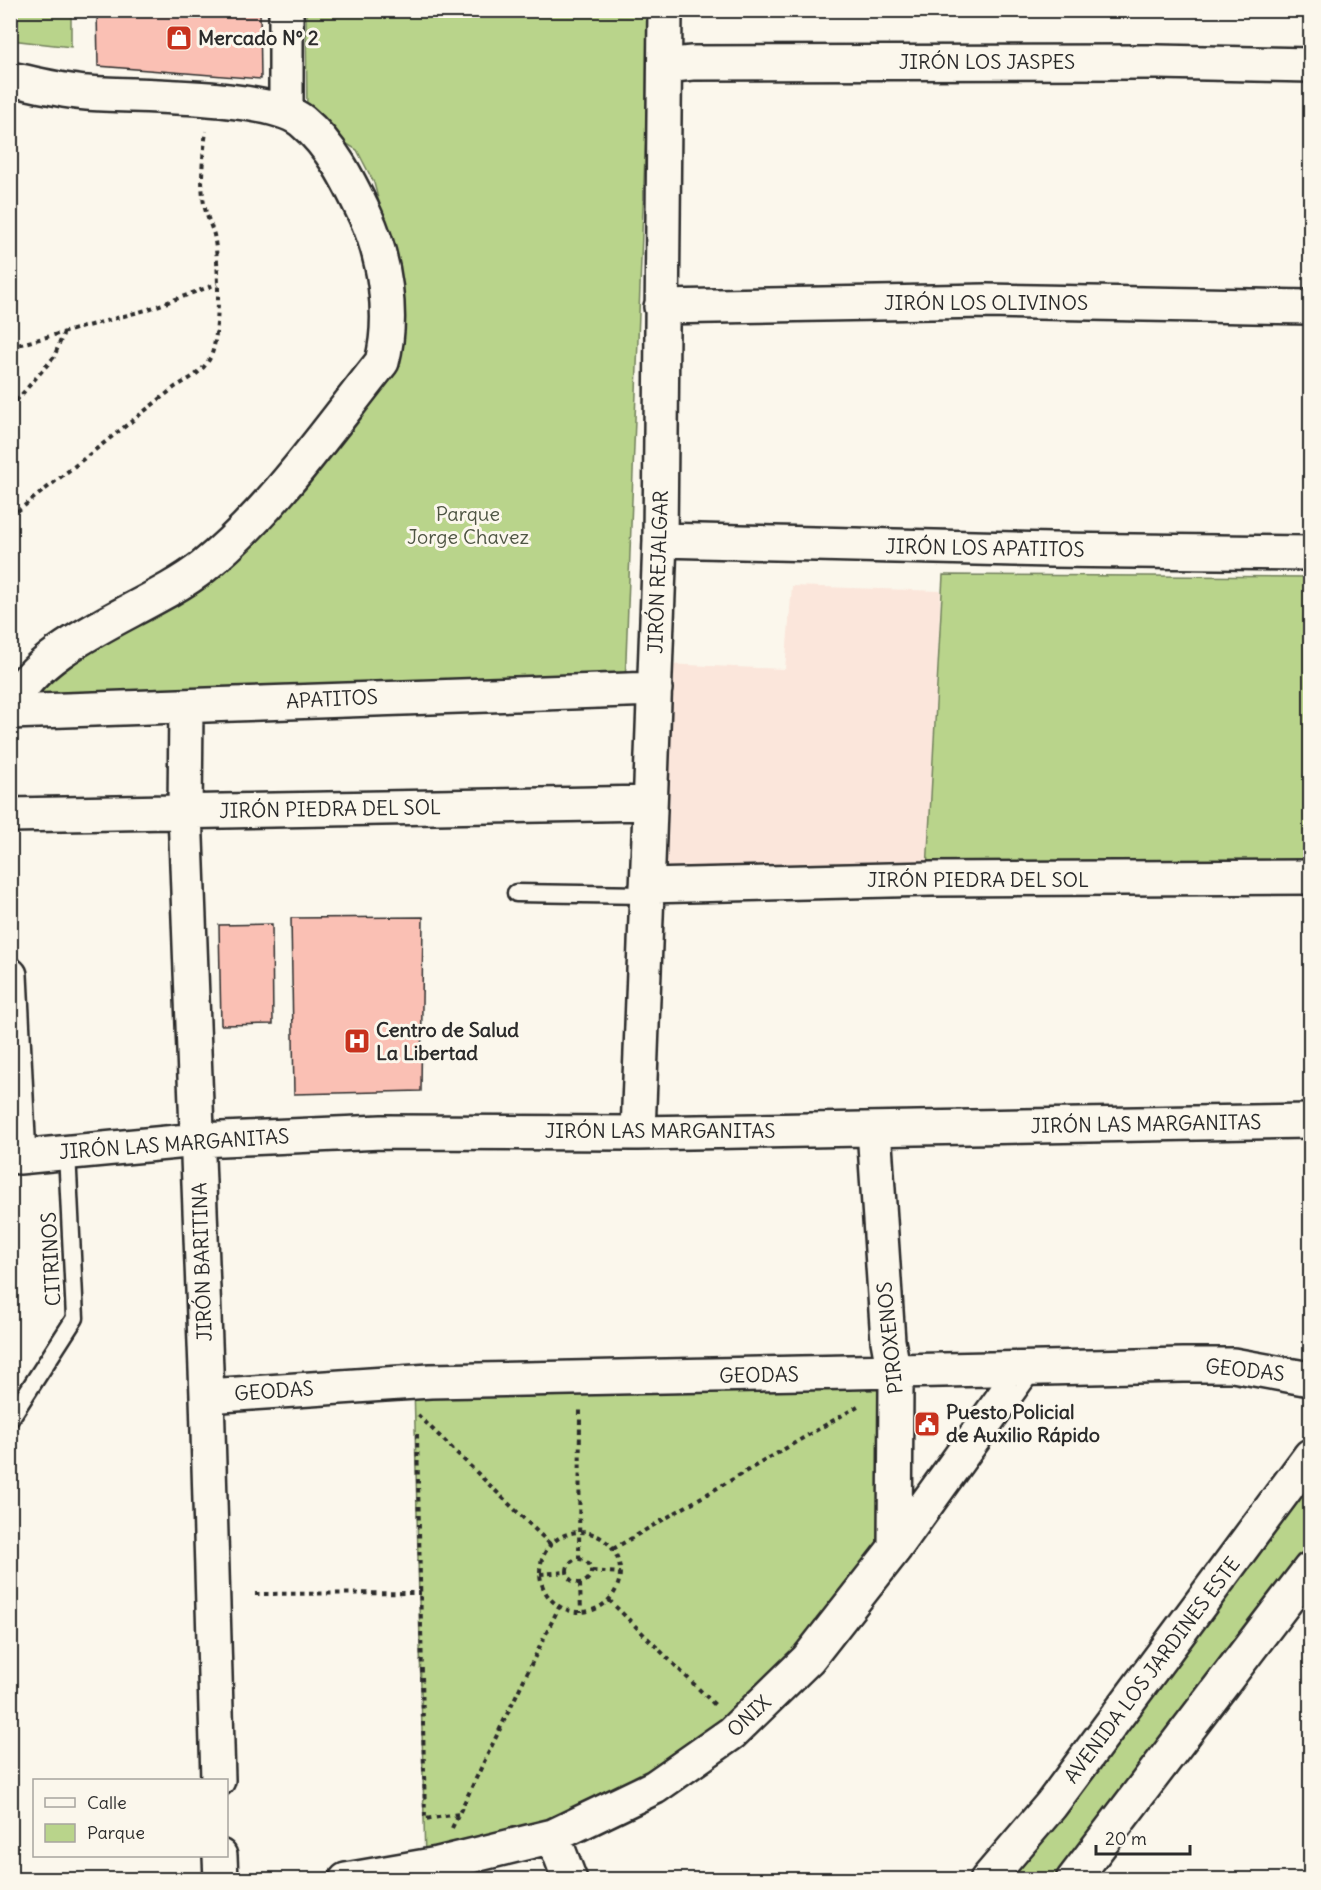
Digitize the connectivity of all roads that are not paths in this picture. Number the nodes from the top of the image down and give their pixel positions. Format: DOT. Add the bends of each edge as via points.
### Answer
graph roads {
  1 [pos="286,10"];
  2 [pos="664,10"];
  3 [pos="1311,65"];
  4 [pos="664,66"];
  5 [pos="10,79"];
  6 [pos="286,111"];
  7 [pos="661,307"];
  8 [pos="1311,308"];
  9 [pos="660,540"];
  10 [pos="1311,553"];
  11 [pos="655,689"];
  12 [pos="10,706"];
  13 [pos="186,707"];
  14 [pos="10,712"];
  15 [pos="650,803"];
  16 [pos="185,812"];
  17 [pos="10,815"];
  18 [pos="1311,877"];
  19 [pos="646,890"];
  20 [pos="516,893"];
  21 [pos="10,975"];
  22 [pos="1308,1122"];
  23 [pos="874,1129"];
  24 [pos="638,1132"];
  25 [pos="198,1140"];
  26 [pos="67,1152"];
  27 [pos="1023,1370"];
  28 [pos="895,1372"];
  29 [pos="1311,1379"];
  30 [pos="207,1396"];
  31 [pos="10,1419"];
  32 [pos="1311,1456"];
  33 [pos="895,1548"];
  34 [pos="1311,1569"];
  35 [pos="218,1779"];
  36 [pos="553,1836"];
  37 [pos="220,1857"];
  38 [pos="220,1880"];
  39 [pos="346,1880"];
  40 [pos="570,1880"];
  41 [pos="987,1880"];
  42 [pos="1073,1880"];
  1 -- 6 [label="street"];
  2 -- 4 [label="street, JIRÓN REJALGAR"];
  3 -- 4 [label="street, JIRÓN LOS JASPES"];
  4 -- 7 [label="street, JIRÓN REJALGAR"];
  5 -- 6 [label="street" via="84,93 254,104"];
  6 -- 12 [label="street" via="324,143 349,181 371,230 383,277 388,325 382,362 261,514 201,568 114,617 37,670 19,688"];
  7 -- 8 [label="street, JIRÓN LOS OLIVINOS" via="986,301"];
  7 -- 9 [label="street, JIRÓN REJALGAR"];
  9 -- 10 [label="street, JIRÓN LOS APATITOS"];
  9 -- 11 [label="street, JIRÓN REJALGAR"];
  11 -- 13 [label="street, APATITOS" via="342,698"];
  11 -- 15 [label="street, JIRÓN REJALGAR"];
  13 -- 14 [label="street, APATITOS"];
  13 -- 16 [label="street, JIRÓN BARITINA"];
  15 -- 16 [label="street, JIRÓN PIEDRA DEL SOL"];
  15 -- 19 [label="street, JIRÓN REJALGAR"];
  16 -- 17 [label="street, JIRÓN PIEDRA DEL SOL"];
  16 -- 25 [label="street, JIRÓN BARITINA"];
  18 -- 19 [label="street, JIRÓN PIEDRA DEL SOL" via="920,879"];
  19 -- 20 [label="lane"];
  19 -- 24 [label="street, JIRÓN REJALGAR"];
  21 -- 26 [label="street, JIRÓN LAS MARGANITAS" via="19,1157"];
  22 -- 23 [label="street, JIRÓN LAS MARGANITAS"];
  23 -- 24 [label="street, JIRÓN LAS MARGANITAS"];
  23 -- 28 [label="street, PIROXENOS" via="888,1341"];
  24 -- 25 [label="street, JIRÓN LAS MARGANITAS" via="382,1132"];
  25 -- 26 [label="street, JIRÓN LAS MARGANITAS"];
  25 -- 30 [label="street, JIRÓN BARITINA"];
  26 -- 31 [label="lane, CITRINOS" via="75,1318"];
  27 -- 28 [label="street, GEODAS"];
  27 -- 29 [label="street, GEODAS" via="1233,1365"];
  27 -- 33 [label="street, ONIX"];
  28 -- 30 [label="street, GEODAS" via="430,1381"];
  28 -- 33 [label="street, PIROXENOS"];
  30 -- 35 [label="street, JIRÓN BARITINA"];
  32 -- 41 [label="street, AVENIDA LOS JARDINES ESTE" via="1051,1805"];
  33 -- 36 [label="street, ONIX" via="808,1659 732,1733 655,1786"];
  34 -- 42 [label="street"];
  36 -- 39 [label="street, ONIX" via="438,1864"];
  36 -- 40 [label="street"];
  37 -- 38 [label="street"];
}
